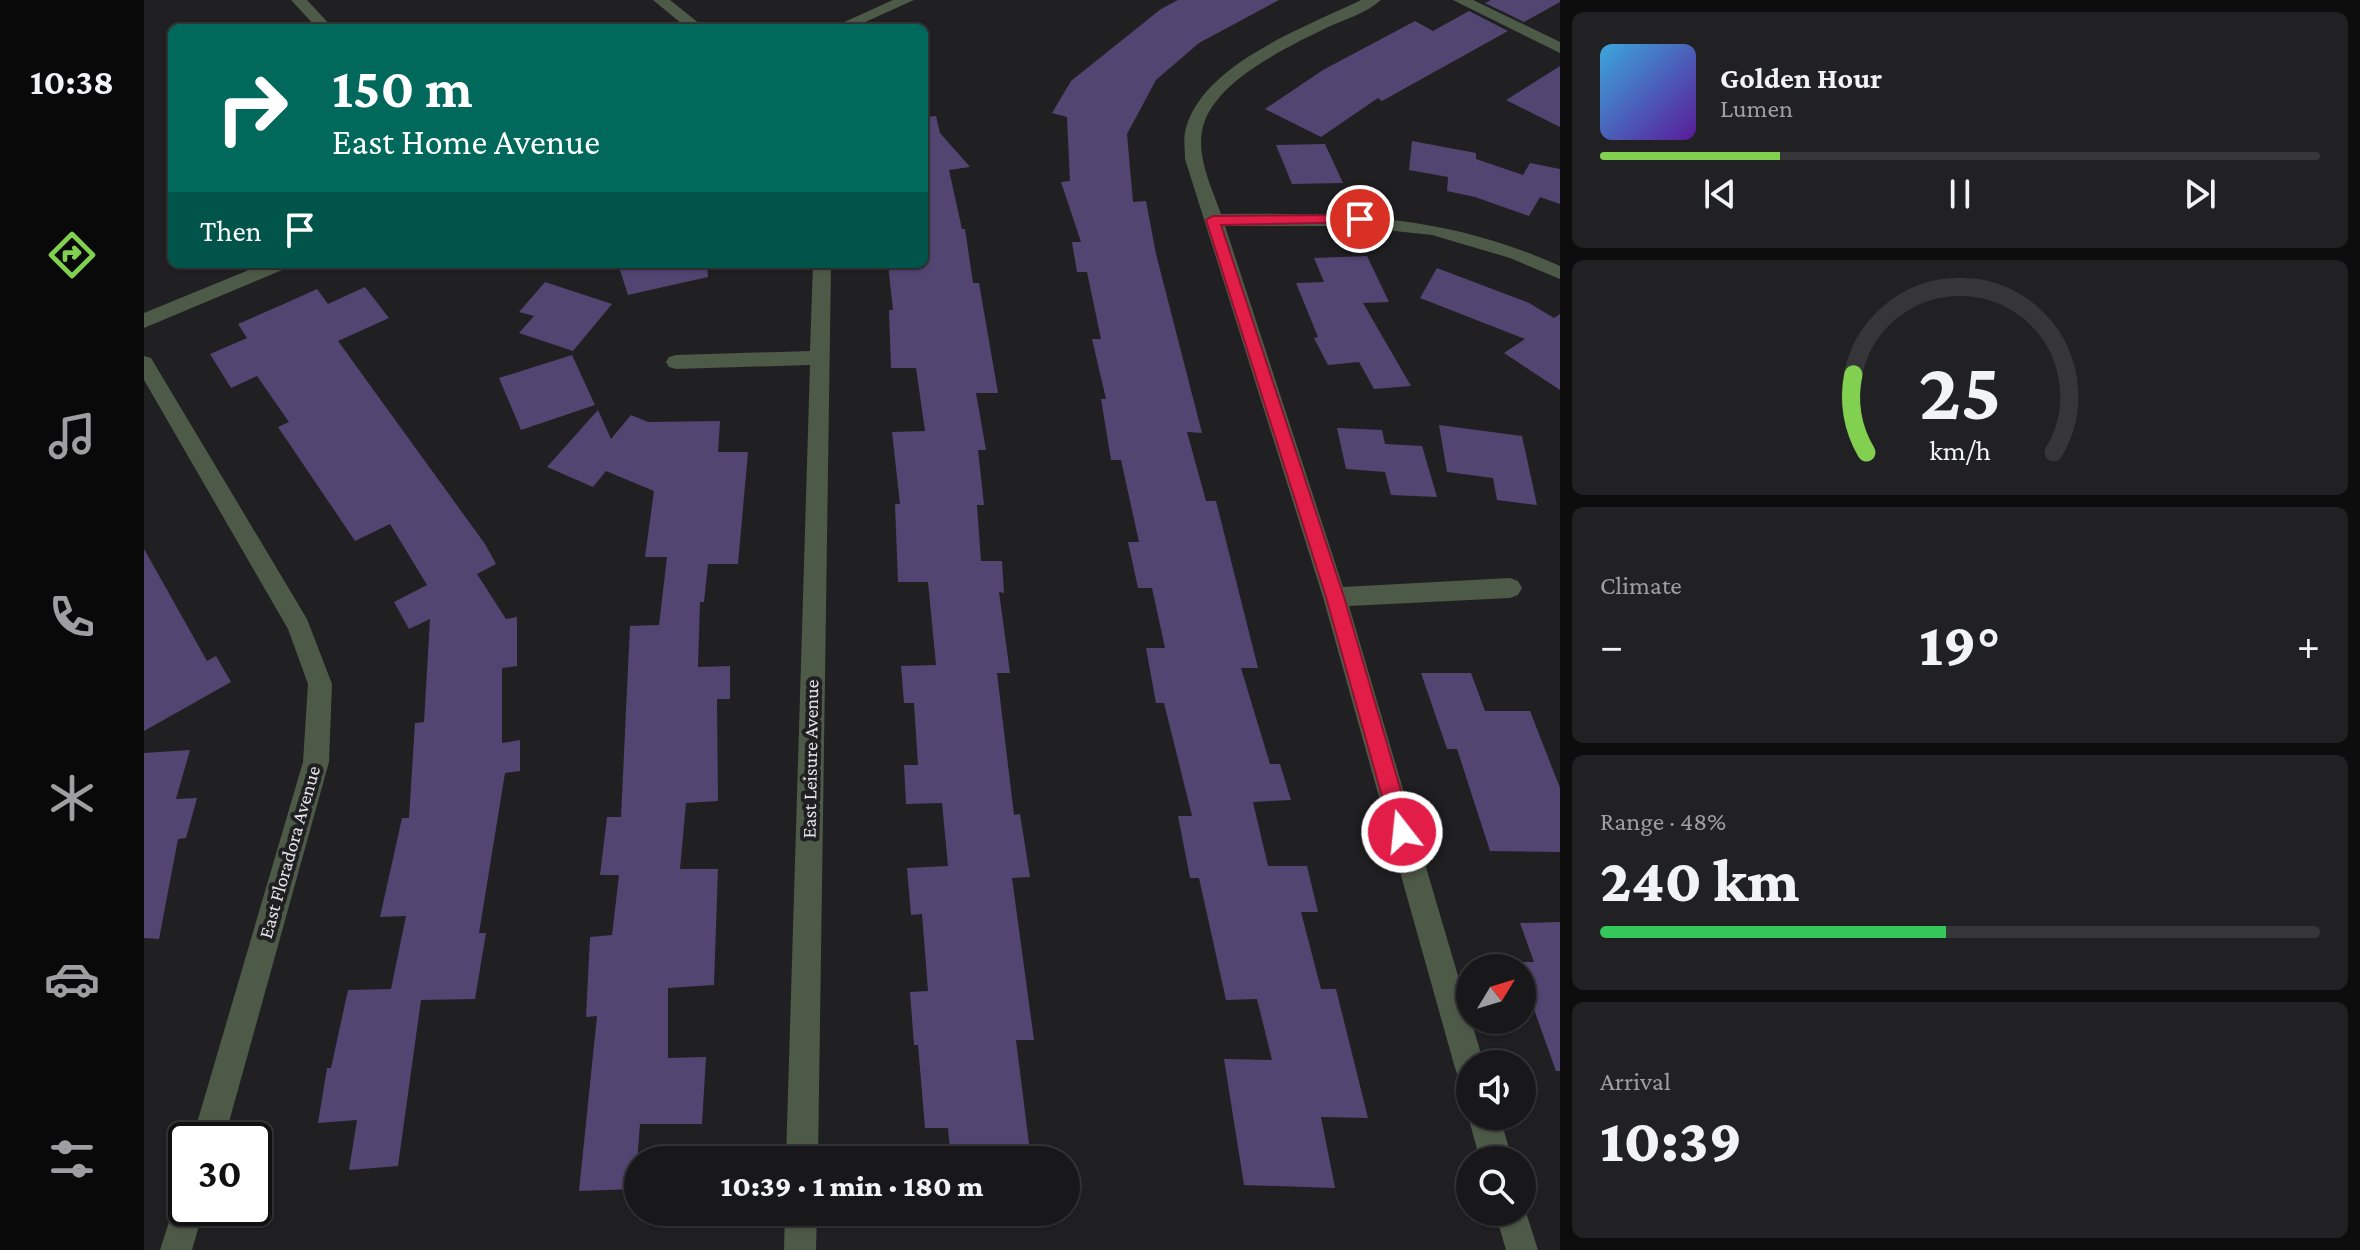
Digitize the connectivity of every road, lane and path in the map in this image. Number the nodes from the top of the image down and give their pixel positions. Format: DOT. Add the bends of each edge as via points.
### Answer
graph roads {
  1 [pos="299,0"];
  2 [pos="661,0"];
  3 [pos="906,0"];
  4 [pos="1373,0"];
  5 [pos="1461,0"];
  6 [pos="321,24"];
  7 [pos="692,24"];
  8 [pos="849,24"];
  9 [pos="1560,48"];
  10 [pos="1213,220"];
  11 [pos="270,268"];
  12 [pos="822,268"];
  13 [pos="1560,273"];
  14 [pos="144,321"];
  15 [pos="819,358"];
  16 [pos="676,362"];
  17 [pos="144,363"];
  18 [pos="1510,588"];
  19 [pos="1335,597"];
  20 [pos="1465,1050"];
  21 [pos="213,1122"];
  22 [pos="802,1146"];
  23 [pos="183,1226"];
  24 [pos="801,1226"];
  25 [pos="1515,1226"];
  26 [pos="176,1250"];
  27 [pos="800,1250"];
  28 [pos="1522,1250"];
  1 -- 6 [label="street"];
  2 -- 7 [label="street"];
  3 -- 8 [label="street"];
  4 -- 10 [label="street" via="1260,58 1207,100 1194,128 1194,159"];
  5 -- 9 [label="street"];
  10 -- 13 [label="street" via="1360,219 1414,225 1525,255"];
  10 -- 19 [label="street"];
  11 -- 14 [label="street"];
  12 -- 15 [label="street, East Leisure Avenue"];
  15 -- 16 [label="street"];
  15 -- 22 [label="street, East Leisure Avenue"];
  17 -- 21 [label="street, East Floradora Avenue" via="299,626 320,684 316,762"];
  18 -- 19 [label="street"];
  19 -- 20 [label="street"];
  23 -- 26 [label="street"];
  24 -- 27 [label="street"];
  25 -- 28 [label="street"];
}
